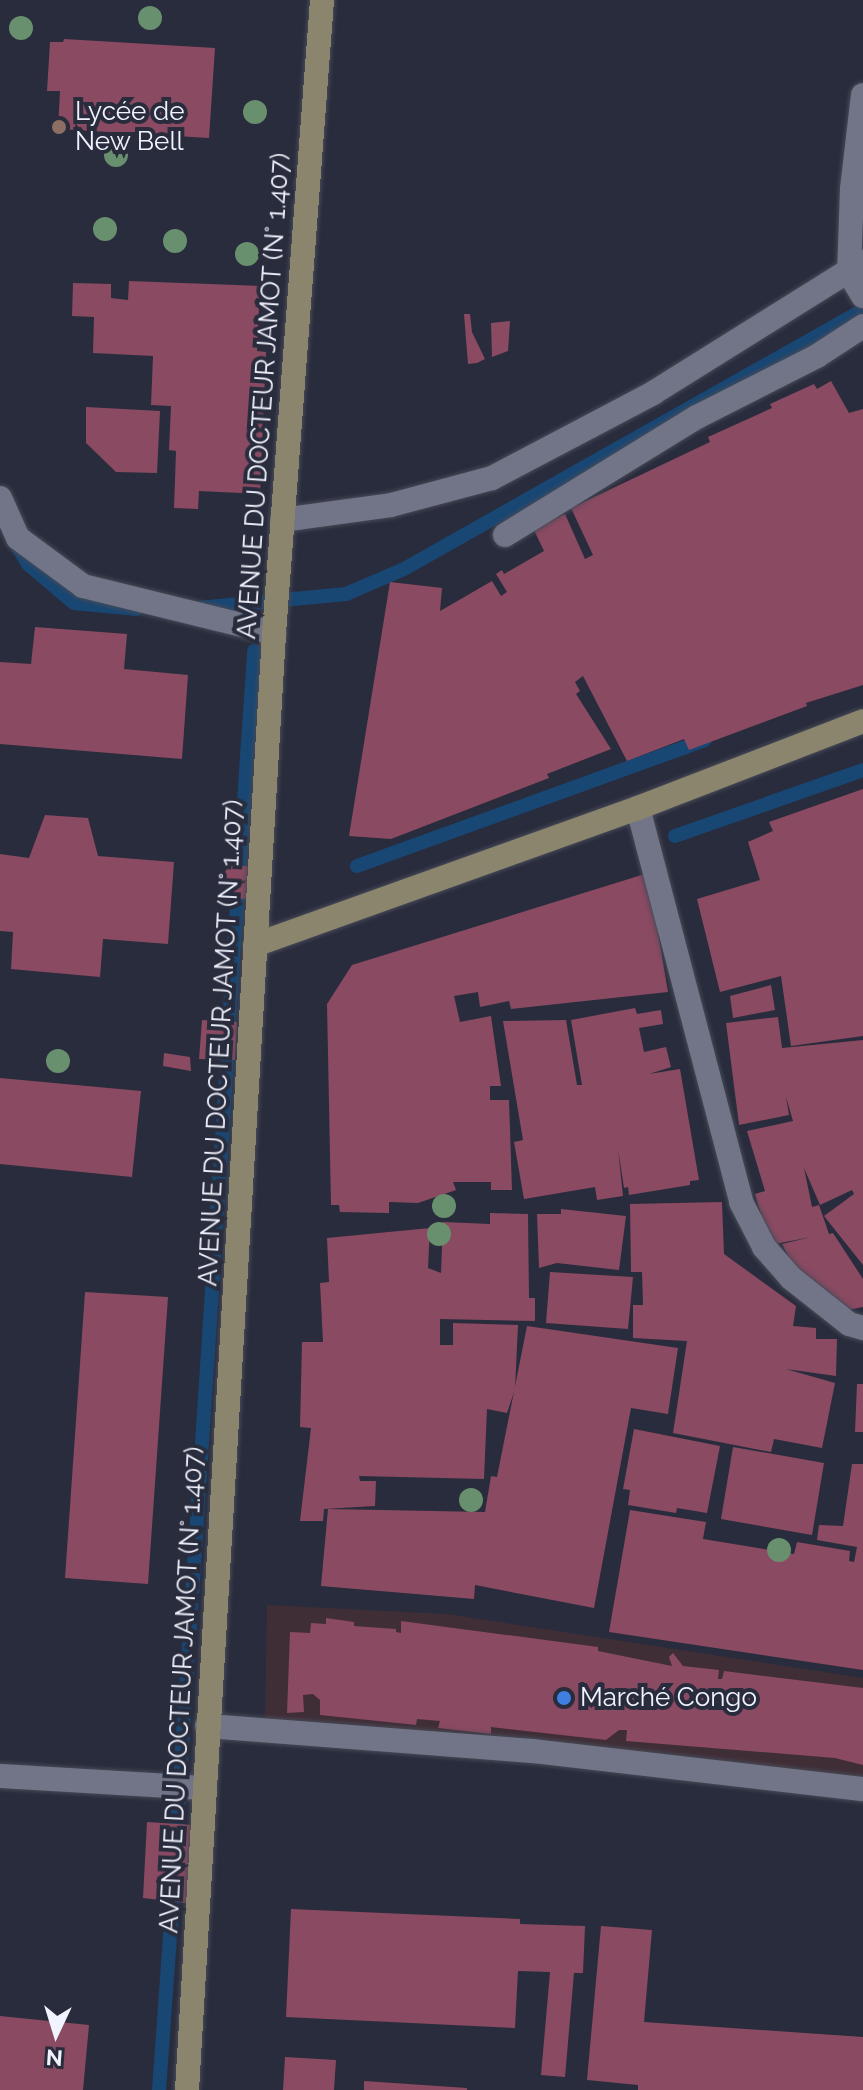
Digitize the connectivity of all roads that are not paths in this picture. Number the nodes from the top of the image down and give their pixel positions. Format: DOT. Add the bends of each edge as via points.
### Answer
graph roads {
  1 [pos="322,0"];
  2 [pos="863,95"];
  3 [pos="856,268"];
  4 [pos="863,296"];
  5 [pos="863,326"];
  6 [pos="0,498"];
  7 [pos="282,520"];
  8 [pos="505,535"];
  9 [pos="274,627"];
  10 [pos="863,721"];
  11 [pos="638,808"];
  12 [pos="255,945"];
  13 [pos="863,1328"];
  14 [pos="207,1726"];
  15 [pos="0,1776"];
  16 [pos="204,1788"];
  17 [pos="863,1789"];
  18 [pos="187,2090"];
  1 -- 7 [label="main road, AVENUE DU DOCTEUR JAMOT (N° 1.407)"];
  2 -- 3 [label="street" via="852,189"];
  3 -- 4 [label="street"];
  3 -- 7 [label="street" via="653,393 492,478 391,505"];
  5 -- 8 [label="street" via="817,356 697,417"];
  6 -- 9 [label="street" via="18,538 83,586"];
  7 -- 9 [label="main road, AVENUE DU DOCTEUR JAMOT (N° 1.407)"];
  9 -- 12 [label="main road, AVENUE DU DOCTEUR JAMOT (N° 1.407)"];
  10 -- 11 [label="main road"];
  11 -- 12 [label="main road"];
  11 -- 13 [label="street" via="741,1202 764,1247 791,1278 849,1324"];
  12 -- 14 [label="main road, AVENUE DU DOCTEUR JAMOT (N° 1.407)"];
  14 -- 16 [label="main road, AVENUE DU DOCTEUR JAMOT (N° 1.407)"];
  14 -- 17 [label="street" via="533,1751"];
  15 -- 16 [label="street"];
  16 -- 18 [label="main road, AVENUE DU DOCTEUR JAMOT (N° 1.407)"];
}
